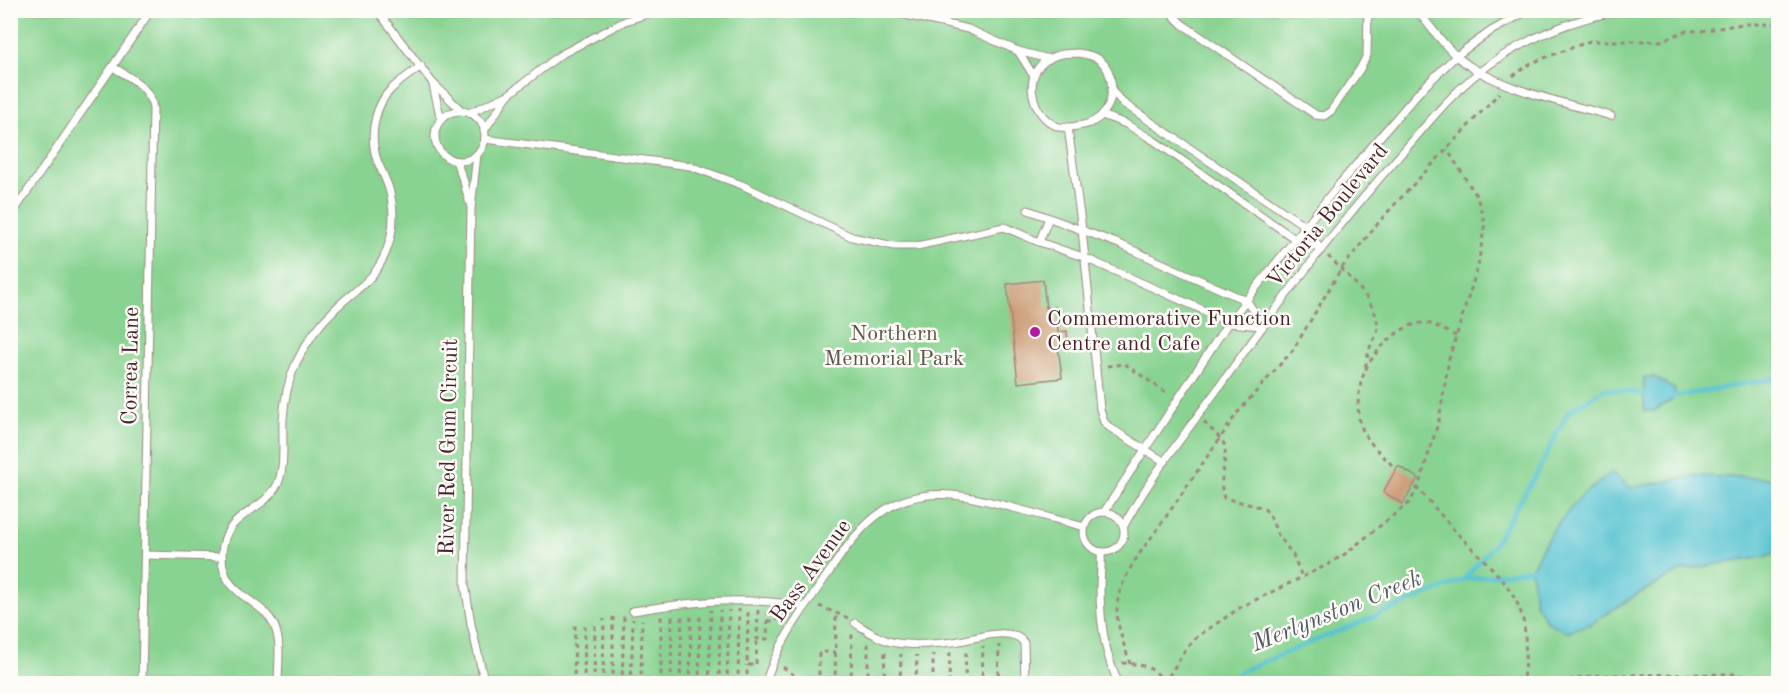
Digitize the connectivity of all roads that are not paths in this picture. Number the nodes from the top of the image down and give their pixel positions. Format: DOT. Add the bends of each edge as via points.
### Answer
graph roads {
  1 [pos="151,10"];
  2 [pos="377,10"];
  3 [pos="660,10"];
  4 [pos="884,10"];
  5 [pos="1172,10"];
  6 [pos="1368,10"];
  7 [pos="1416,10"];
  8 [pos="1529,10"];
  9 [pos="1627,10"];
  10 [pos="1018,51"];
  11 [pos="1456,56"];
  12 [pos="1049,59"];
  13 [pos="421,66"];
  14 [pos="113,67"];
  15 [pos="1480,72"];
  16 [pos="1033,75"];
  17 [pos="432,82"];
  18 [pos="1112,90"];
  19 [pos="508,95"];
  20 [pos="466,112"];
  21 [pos="1102,115"];
  22 [pos="1611,116"];
  23 [pos="441,120"];
  24 [pos="1068,127"];
  25 [pos="485,135"];
  26 [pos="477,154"];
  27 [pos="456,161"];
  28 [pos="471,209"];
  29 [pos="1028,210"];
  30 [pos="10,217"];
  31 [pos="1049,218"];
  32 [pos="1305,226"];
  33 [pos="1082,230"];
  34 [pos="1295,239"];
  35 [pos="1039,242"];
  36 [pos="1320,249"];
  37 [pos="1083,257"];
  38 [pos="1247,301"];
  39 [pos="1228,323"];
  40 [pos="1263,326"];
  41 [pos="1144,449"];
  42 [pos="1165,462"];
  43 [pos="1104,512"];
  44 [pos="1124,526"];
  45 [pos="1085,527"];
  46 [pos="1101,552"];
  47 [pos="145,555"];
  48 [pos="222,557"];
  49 [pos="807,604"];
  50 [pos="633,611"];
  51 [pos="855,623"];
  52 [pos="142,684"];
  53 [pos="278,684"];
  54 [pos="485,684"];
  55 [pos="765,684"];
  56 [pos="1025,684"];
  57 [pos="1119,684"];
  1 -- 14 [label="lane"];
  2 -- 13 [label="lane"];
  3 -- 19 [label="lane" via="625,21 560,55"];
  4 -- 10 [label="lane" via="968,29"];
  5 -- 6 [label="lane" via="1182,24 1316,115 1324,116 1367,55"];
  7 -- 11 [label="lane"];
  8 -- 11 [label="lane, Victoria Boulevard"];
  9 -- 15 [label="lane, Victoria Boulevard" via="1578,20 1547,33"];
  10 -- 12 [label="lane"];
  10 -- 16 [label="lane"];
  11 -- 15 [label="lane"];
  11 -- 32 [label="lane, Victoria Boulevard" via="1418,93"];
  12 -- 16 [label="lane"];
  12 -- 18 [label="lane" via="1078,53 1100,60 1108,71"];
  13 -- 17 [label="lane"];
  13 -- 48 [label="lane" via="387,94 375,122 375,152 389,188 393,212 386,251 372,276 327,316 299,357 285,401 278,484 234,524"];
  14 -- 30 [label="lane"];
  14 -- 47 [label="lane, Correa Lane" via="145,89 153,108"];
  15 -- 22 [label="lane" via="1506,85"];
  15 -- 36 [label="lane, Victoria Boulevard" via="1443,106"];
  16 -- 24 [label="lane" via="1034,100 1040,112 1049,122"];
  17 -- 20 [label="lane"];
  17 -- 23 [label="lane"];
  18 -- 21 [label="lane"];
  18 -- 32 [label="lane" via="1123,103"];
  19 -- 20 [label="lane"];
  19 -- 25 [label="lane"];
  20 -- 23 [label="lane" via="454,112"];
  20 -- 25 [label="lane" via="482,123"];
  21 -- 24 [label="lane" via="1086,125"];
  21 -- 34 [label="lane" via="1153,140"];
  23 -- 27 [label="lane" via="435,134 438,148"];
  24 -- 33 [label="lane"];
  25 -- 26 [label="lane"];
  25 -- 35 [label="lane" via="690,166 741,185 852,237 894,246 917,246 1004,227"];
  26 -- 27 [label="lane"];
  26 -- 28 [label="lane, River Red Gum Circuit"];
  27 -- 28 [label="lane, River Red Gum Circuit"];
  28 -- 54 [label="lane, River Red Gum Circuit" via="465,584"];
  29 -- 31 [label="lane"];
  31 -- 33 [label="lane"];
  31 -- 35 [label="lane"];
  32 -- 34 [label="lane, Victoria Boulevard"];
  32 -- 36 [label="lane"];
  33 -- 37 [label="lane"];
  33 -- 38 [label="lane"];
  34 -- 36 [label="lane"];
  34 -- 38 [label="lane, Victoria Boulevard"];
  35 -- 37 [label="lane"];
  36 -- 40 [label="lane, Victoria Boulevard"];
  37 -- 39 [label="lane"];
  37 -- 41 [label="lane" via="1104,422"];
  38 -- 39 [label="lane, Victoria Boulevard"];
  38 -- 40 [label="lane"];
  39 -- 40 [label="lane"];
  39 -- 41 [label="lane, Victoria Boulevard"];
  40 -- 42 [label="lane, Victoria Boulevard"];
  41 -- 42 [label="lane"];
  41 -- 43 [label="lane, Victoria Boulevard"];
  42 -- 44 [label="lane, Victoria Boulevard"];
  43 -- 44 [label="lane" via="1116,515"];
  43 -- 45 [label="lane" via="1092,516"];
  44 -- 46 [label="lane" via="1120,545"];
  45 -- 46 [label="lane" via="1090,545"];
  45 -- 49 [label="lane, Bass Avenue" via="977,498 920,496 874,517"];
  46 -- 57 [label="lane" via="1103,631"];
  47 -- 48 [label="lane"];
  47 -- 52 [label="lane, Correa Lane"];
  48 -- 53 [label="lane" via="235,591 264,612 275,627"];
  49 -- 50 [label="lane" via="720,602"];
  49 -- 55 [label="lane, Bass Avenue" via="784,638"];
  51 -- 56 [label="lane" via="901,644 950,643 999,634 1017,636 1024,643"];
}
